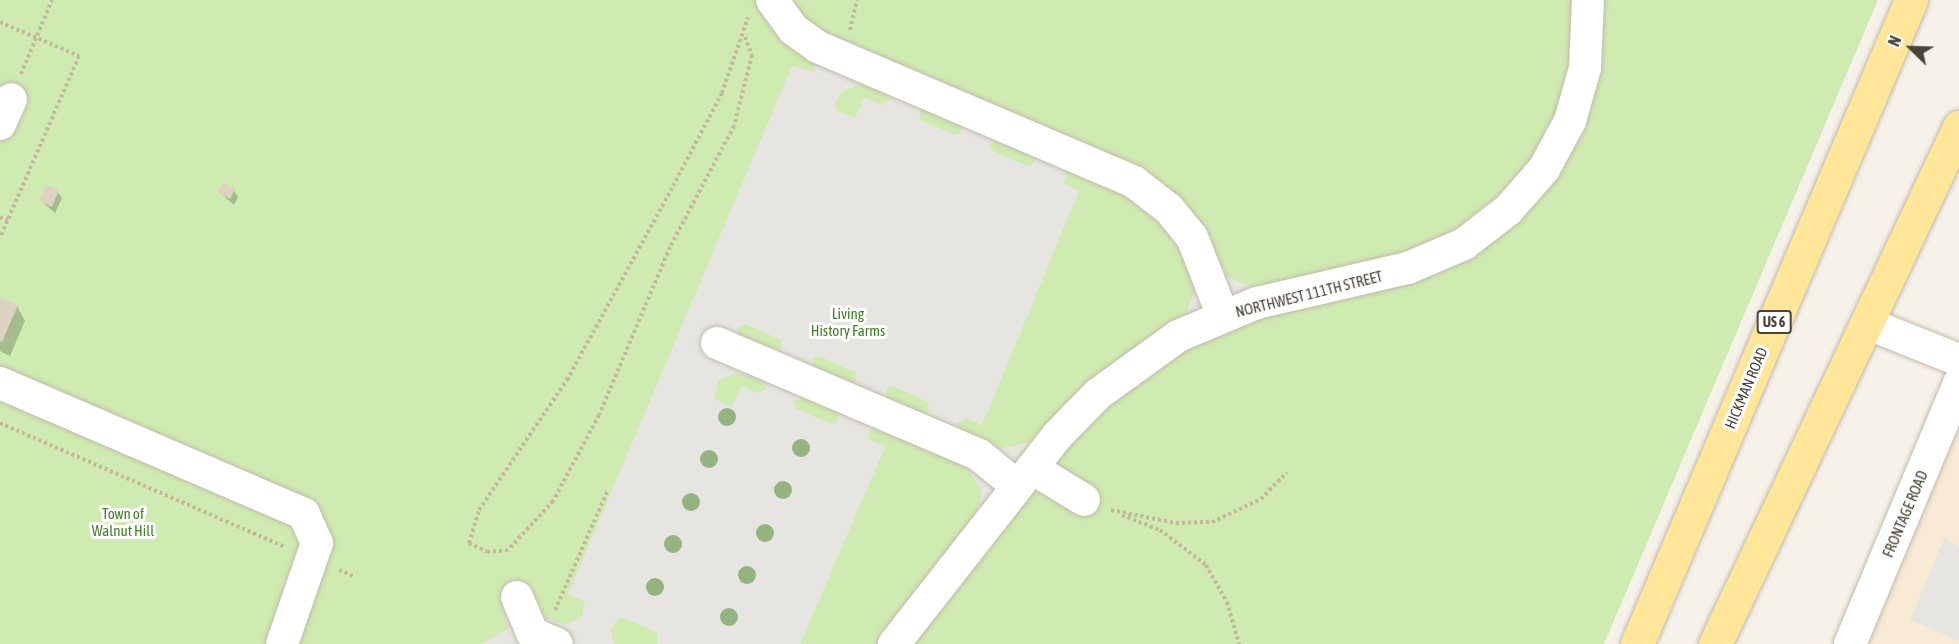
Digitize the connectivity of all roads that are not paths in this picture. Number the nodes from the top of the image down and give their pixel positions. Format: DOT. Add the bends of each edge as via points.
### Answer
graph roads {
  1 [pos="772,0"];
  2 [pos="1588,0"];
  3 [pos="1911,0"];
  4 [pos="1959,127"];
  5 [pos="1222,316"];
  6 [pos="1869,324"];
  7 [pos="717,343"];
  8 [pos="1959,360"];
  9 [pos="0,383"];
  10 [pos="1959,383"];
  11 [pos="1025,477"];
  12 [pos="1084,500"];
  13 [pos="517,597"];
  14 [pos="550,641"];
  15 [pos="282,644"];
  16 [pos="894,644"];
  17 [pos="1637,644"];
  18 [pos="1715,644"];
  19 [pos="1850,644"];
  1 -- 5 [label="street" via="793,30 818,47 1134,182 1169,209 1192,237"];
  2 -- 5 [label="street, NORTHWEST 111TH STREET" via="1585,68 1570,121 1544,169 1508,210 1464,244 1408,268"];
  3 -- 17 [label="main road, HICKMAN ROAD / US 6"];
  4 -- 6 [label="main road"];
  5 -- 11 [label="street, NORTHWEST 111TH STREET" via="1178,336 1098,394"];
  6 -- 8 [label="street"];
  6 -- 18 [label="main road"];
  7 -- 11 [label="street"];
  9 -- 15 [label="street" via="304,514 314,527 312,558"];
  10 -- 19 [label="street, FRONTAGE ROAD"];
  11 -- 12 [label="street"];
  11 -- 16 [label="street, NORTHWEST 111TH STREET"];
  13 -- 14 [label="street" via="532,633"];
}
